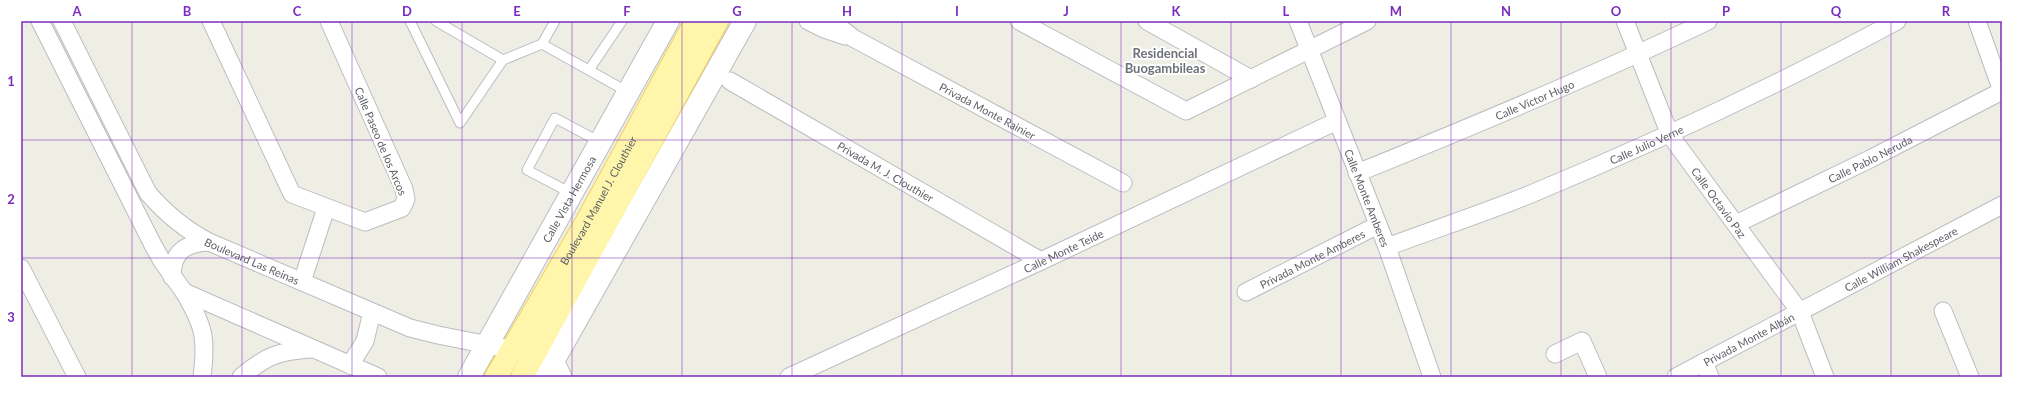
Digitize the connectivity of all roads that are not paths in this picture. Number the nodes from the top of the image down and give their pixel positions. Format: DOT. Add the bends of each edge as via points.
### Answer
graph roads {
  1 [pos="40,21"];
  2 [pos="62,21"];
  3 [pos="211,21"];
  4 [pos="329,21"];
  5 [pos="410,21"];
  6 [pos="436,21"];
  7 [pos="555,21"];
  8 [pos="622,21"];
  9 [pos="668,21"];
  10 [pos="696,21"];
  11 [pos="717,21"];
  12 [pos="745,21"];
  13 [pos="808,21"];
  14 [pos="832,21"];
  15 [pos="1019,21"];
  16 [pos="1147,21"];
  17 [pos="1298,21"];
  18 [pos="1367,21"];
  19 [pos="1625,21"];
  20 [pos="1708,21"];
  21 [pos="1897,21"];
  22 [pos="1977,21"];
  23 [pos="853,38"];
  24 [pos="542,44"];
  25 [pos="1309,49"];
  26 [pos="1638,54"];
  27 [pos="503,60"];
  28 [pos="589,70"];
  29 [pos="1251,79"];
  30 [pos="730,81"];
  31 [pos="2002,91"];
  32 [pos="628,92"];
  33 [pos="1337,121"];
  34 [pos="1670,135"];
  35 [pos="600,142"];
  36 [pos="1358,173"];
  37 [pos="1123,183"];
  38 [pos="571,193"];
  39 [pos="2002,205"];
  40 [pos="326,208"];
  41 [pos="1736,224"];
  42 [pos="1378,225"];
  43 [pos="209,242"];
  44 [pos="1387,247"];
  45 [pos="1041,261"];
  46 [pos="21,268"];
  47 [pos="172,277"];
  48 [pos="302,282"];
  49 [pos="184,292"];
  50 [pos="1246,292"];
  51 [pos="1943,311"];
  52 [pos="372,312"];
  53 [pos="1800,312"];
  54 [pos="486,344"];
  55 [pos="314,349"];
  56 [pos="512,349"];
  57 [pos="1556,354"];
  58 [pos="551,363"];
  59 [pos="350,365"];
  60 [pos="1707,370"];
  61 [pos="77,377"];
  62 [pos="202,377"];
  63 [pos="241,377"];
  64 [pos="378,377"];
  65 [pos="469,377"];
  66 [pos="496,377"];
  67 [pos="522,377"];
  68 [pos="544,377"];
  69 [pos="789,377"];
  70 [pos="1432,377"];
  71 [pos="1598,377"];
  72 [pos="1676,377"];
  73 [pos="1824,377"];
  74 [pos="1970,377"];
  1 -- 47 [label="street" via="153,245"];
  2 -- 43 [label="street, Boulevard Las Reinas" via="148,193 165,213 186,230"];
  3 -- 40 [label="street, Calle Paseo de los Arcos" via="292,194"];
  4 -- 40 [label="street, Calle Paseo de los Arcos" via="404,189 406,199 402,208 365,222"];
  5 -- 27 [label="lane" via="460,123"];
  6 -- 27 [label="lane"];
  7 -- 24 [label="lane"];
  8 -- 28 [label="lane"];
  9 -- 32 [label="street, Calle Vista Hermosa"];
  10 -- 56 [label="main road, Boulevard Manuel J. Clouthier" via="586,223"];
  11 -- 58 [label="main road, Boulevard Manuel J. Clouthier"];
  12 -- 58 [label="street"];
  13 -- 23 [label="street, Privada Monte Rainier"];
  14 -- 23 [label="street, Privada Monte Rainier"];
  15 -- 29 [label="street" via="1186,111"];
  16 -- 29 [label="street"];
  17 -- 25 [label="street, Calle Monte Amberes"];
  18 -- 25 [label="street"];
  19 -- 26 [label="street, Calle Octavio Paz"];
  20 -- 26 [label="street, Calle Víctor Hugo"];
  21 -- 34 [label="street, Calle Julio Verne" via="1819,63"];
  22 -- 31 [label="street"];
  23 -- 37 [label="street, Privada Monte Rainier"];
  24 -- 27 [label="lane"];
  24 -- 28 [label="lane"];
  25 -- 29 [label="street"];
  25 -- 33 [label="street, Calle Monte Amberes"];
  26 -- 34 [label="street, Calle Octavio Paz"];
  26 -- 36 [label="street, Calle Víctor Hugo" via="1499,116"];
  28 -- 32 [label="lane"];
  30 -- 45 [label="street, Privada M. J. Clouthier"];
  31 -- 41 [label="street, Calle Pablo Neruda"];
  32 -- 35 [label="street, Calle Vista Hermosa"];
  33 -- 36 [label="street, Calle Monte Amberes"];
  33 -- 45 [label="street, Calle Monte Teide"];
  34 -- 41 [label="street, Calle Octavio Paz"];
  34 -- 44 [label="street, Calle Julio Verne" via="1530,194"];
  35 -- 38 [label="street, Calle Vista Hermosa"];
  35 -- 38 [label="lane" via="555,118 526,170"];
  36 -- 42 [label="street, Calle Monte Amberes"];
  38 -- 54 [label="street, Calle Vista Hermosa"];
  39 -- 53 [label="street, Calle William Shakespeare"];
  40 -- 48 [label="street"];
  41 -- 53 [label="street, Calle Octavio Paz"];
  42 -- 44 [label="street, Calle Monte Amberes"];
  42 -- 50 [label="street, Privada Monte Amberes"];
  43 -- 47 [label="street" via="194,243 182,250 172,267"];
  43 -- 48 [label="street, Boulevard Las Reinas"];
  44 -- 70 [label="street, Calle Monte Amberes"];
  45 -- 69 [label="street, Calle Monte Teide"];
  46 -- 61 [label="street"];
  47 -- 49 [label="street"];
  48 -- 52 [label="street, Boulevard Las Reinas"];
  49 -- 55 [label="street"];
  49 -- 62 [label="street" via="201,326 205,349"];
  51 -- 74 [label="street"];
  52 -- 54 [label="street, Boulevard Las Reinas" via="417,330"];
  52 -- 59 [label="street" via="364,341"];
  53 -- 60 [label="street, Privada Monte Albán"];
  53 -- 73 [label="street, Calle Octavio Paz"];
  54 -- 56 [label="street, Boulevard Las Reinas"];
  54 -- 65 [label="street, Calle Vista Hermosa"];
  55 -- 59 [label="street"];
  55 -- 63 [label="street" via="286,350 261,360"];
  56 -- 58 [label="street, Boulevard Las Reinas"];
  56 -- 66 [label="main road, Boulevard Manuel J. Clouthier"];
  57 -- 71 [label="street" via="1582,341"];
  58 -- 67 [label="main road, Boulevard Manuel J. Clouthier"];
  58 -- 68 [label="street"];
  59 -- 64 [label="street"];
  60 -- 72 [label="street, Privada Monte Albán"];
}
